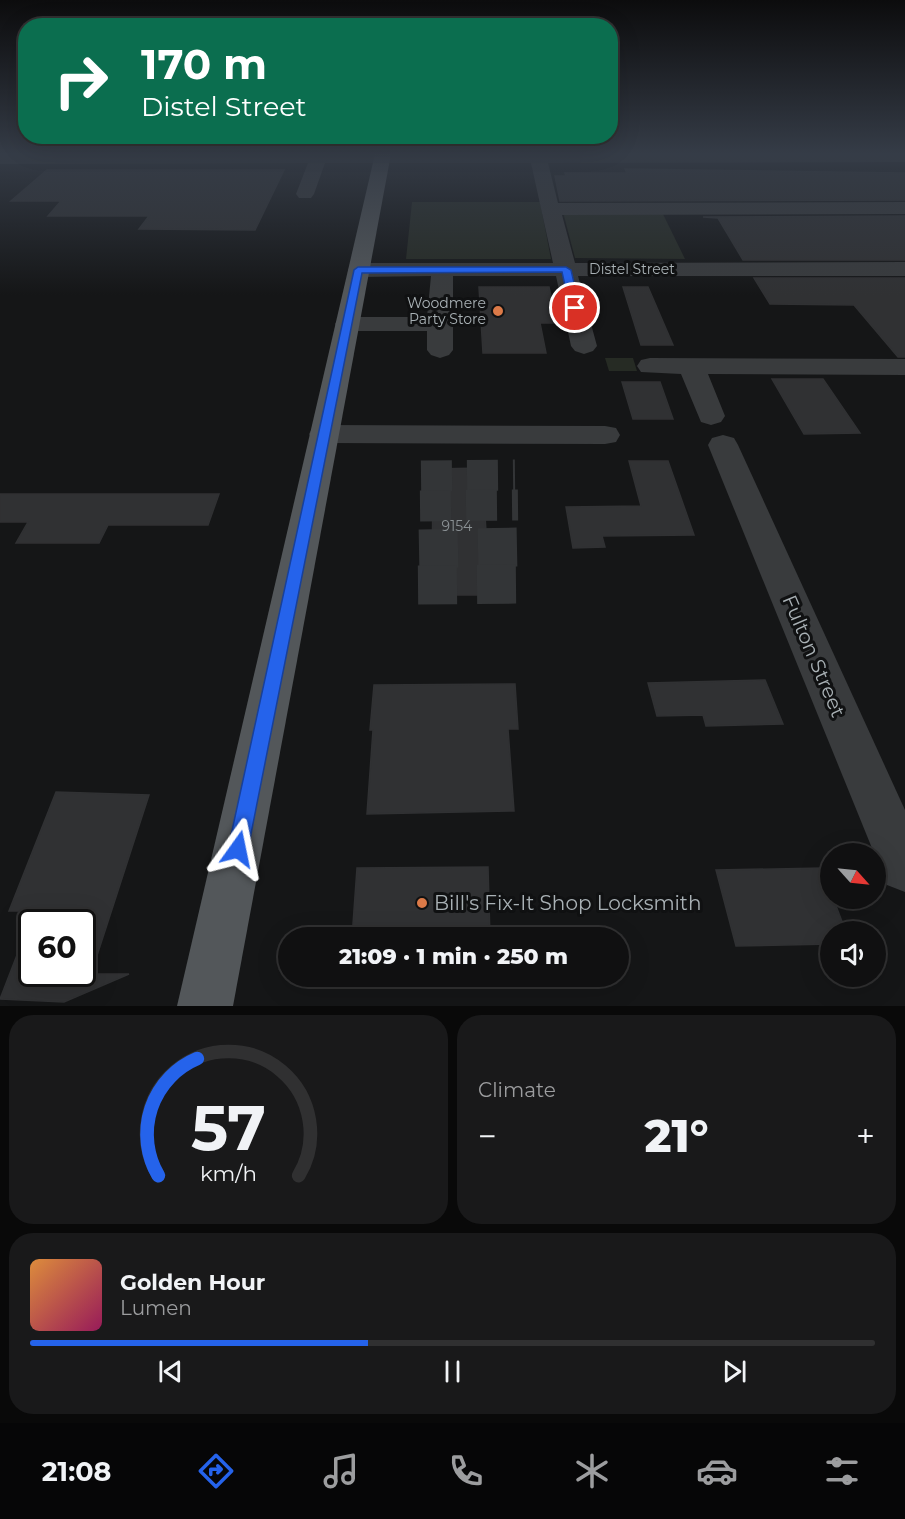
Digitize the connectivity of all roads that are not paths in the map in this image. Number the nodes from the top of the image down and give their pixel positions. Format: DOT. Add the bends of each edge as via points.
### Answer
graph roads {
  1 [pos="377,201"];
  2 [pos="549,201"];
  3 [pos="905,208"];
  4 [pos="551,209"];
  5 [pos="905,269"];
  6 [pos="358,270"];
  7 [pos="442,270"];
  8 [pos="566,270"];
  9 [pos="347,324"];
  10 [pos="440,324"];
  11 [pos="584,346"];
  12 [pos="440,350"];
  13 [pos="650,366"];
  14 [pos="691,366"];
  15 [pos="905,367"];
  16 [pos="324,434"];
  17 [pos="604,435"];
  18 [pos="905,867"];
  19 [pos="205,1006"];
  1 -- 6 [label="main road"];
  2 -- 4 [label="street"];
  3 -- 4 [label="street"];
  4 -- 8 [label="street"];
  5 -- 8 [label="street, Distel Street"];
  6 -- 7 [label="street, Distel Street"];
  6 -- 9 [label="main road"];
  7 -- 8 [label="street, Distel Street"];
  7 -- 10 [label="street"];
  8 -- 11 [label="street"];
  9 -- 10 [label="street"];
  9 -- 16 [label="main road"];
  10 -- 12 [label="street"];
  13 -- 14 [label="street"];
  14 -- 15 [label="street"];
  14 -- 18 [label="street, Fulton Street"];
  16 -- 17 [label="street"];
  16 -- 19 [label="main road"];
}
